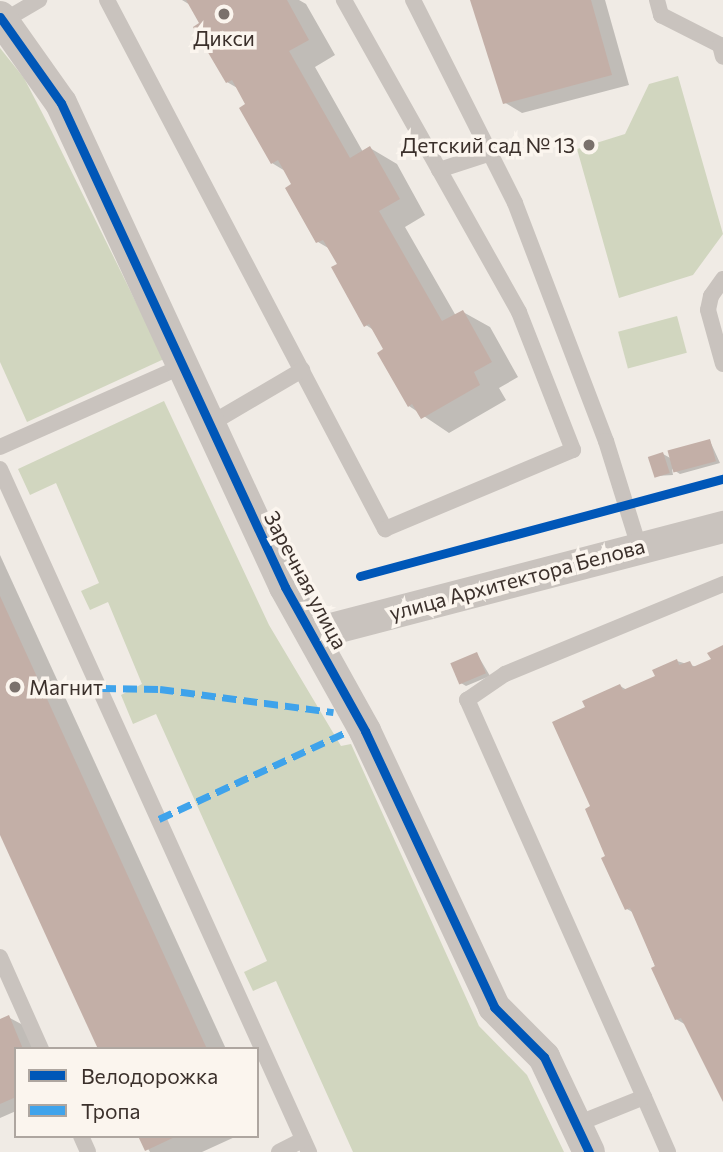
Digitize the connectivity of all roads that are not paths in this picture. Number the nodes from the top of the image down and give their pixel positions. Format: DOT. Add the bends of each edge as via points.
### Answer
graph roads {
  1 [pos="39,0"];
  2 [pos="107,0"];
  3 [pos="344,0"];
  4 [pos="413,0"];
  5 [pos="657,0"];
  6 [pos="1,19"];
  7 [pos="723,57"];
  8 [pos="491,153"];
  9 [pos="439,170"];
  10 [pos="723,279"];
  11 [pos="723,363"];
  12 [pos="183,366"];
  13 [pos="303,370"];
  14 [pos="210,424"];
  15 [pos="0,447"];
  16 [pos="0,469"];
  17 [pos="723,527"];
  18 [pos="639,547"];
  19 [pos="723,584"];
  20 [pos="312,634"];
  21 [pos="0,957"];
  22 [pos="40,1047"];
  23 [pos="643,1097"];
  24 [pos="583,1138"];
  25 [pos="306,1146"];
  26 [pos="279,1152"];
  27 [pos="668,1152"];
  1 -- 6 [label="lane"];
  2 -- 13 [label="lane"];
  3 -- 9 [label="lane"];
  4 -- 8 [label="lane"];
  5 -- 7 [label="lane" via="661,15 720,45"];
  6 -- 12 [label="street, Заречная улица" via="61,103"];
  8 -- 9 [label="lane"];
  8 -- 18 [label="lane" via="553,294"];
  9 -- 13 [label="lane" via="519,312 573,450 385,529"];
  10 -- 11 [label="lane" via="710,296 708,310"];
  12 -- 14 [label="street, Заречная улица"];
  12 -- 15 [label="lane"];
  13 -- 14 [label="lane"];
  14 -- 20 [label="street, Заречная улица" via="285,587"];
  16 -- 25 [label="lane"];
  17 -- 18 [label="street, улица Архитектора Белова"];
  18 -- 20 [label="street, улица Архитектора Белова"];
  19 -- 23 [label="lane" via="505,674 467,700"];
  20 -- 24 [label="street, Заречная улица" via="365,731 494,1007 544,1056"];
  21 -- 22 [label="lane"];
  23 -- 24 [label="lane"];
  23 -- 27 [label="lane"];
  25 -- 26 [label="lane"];
}
